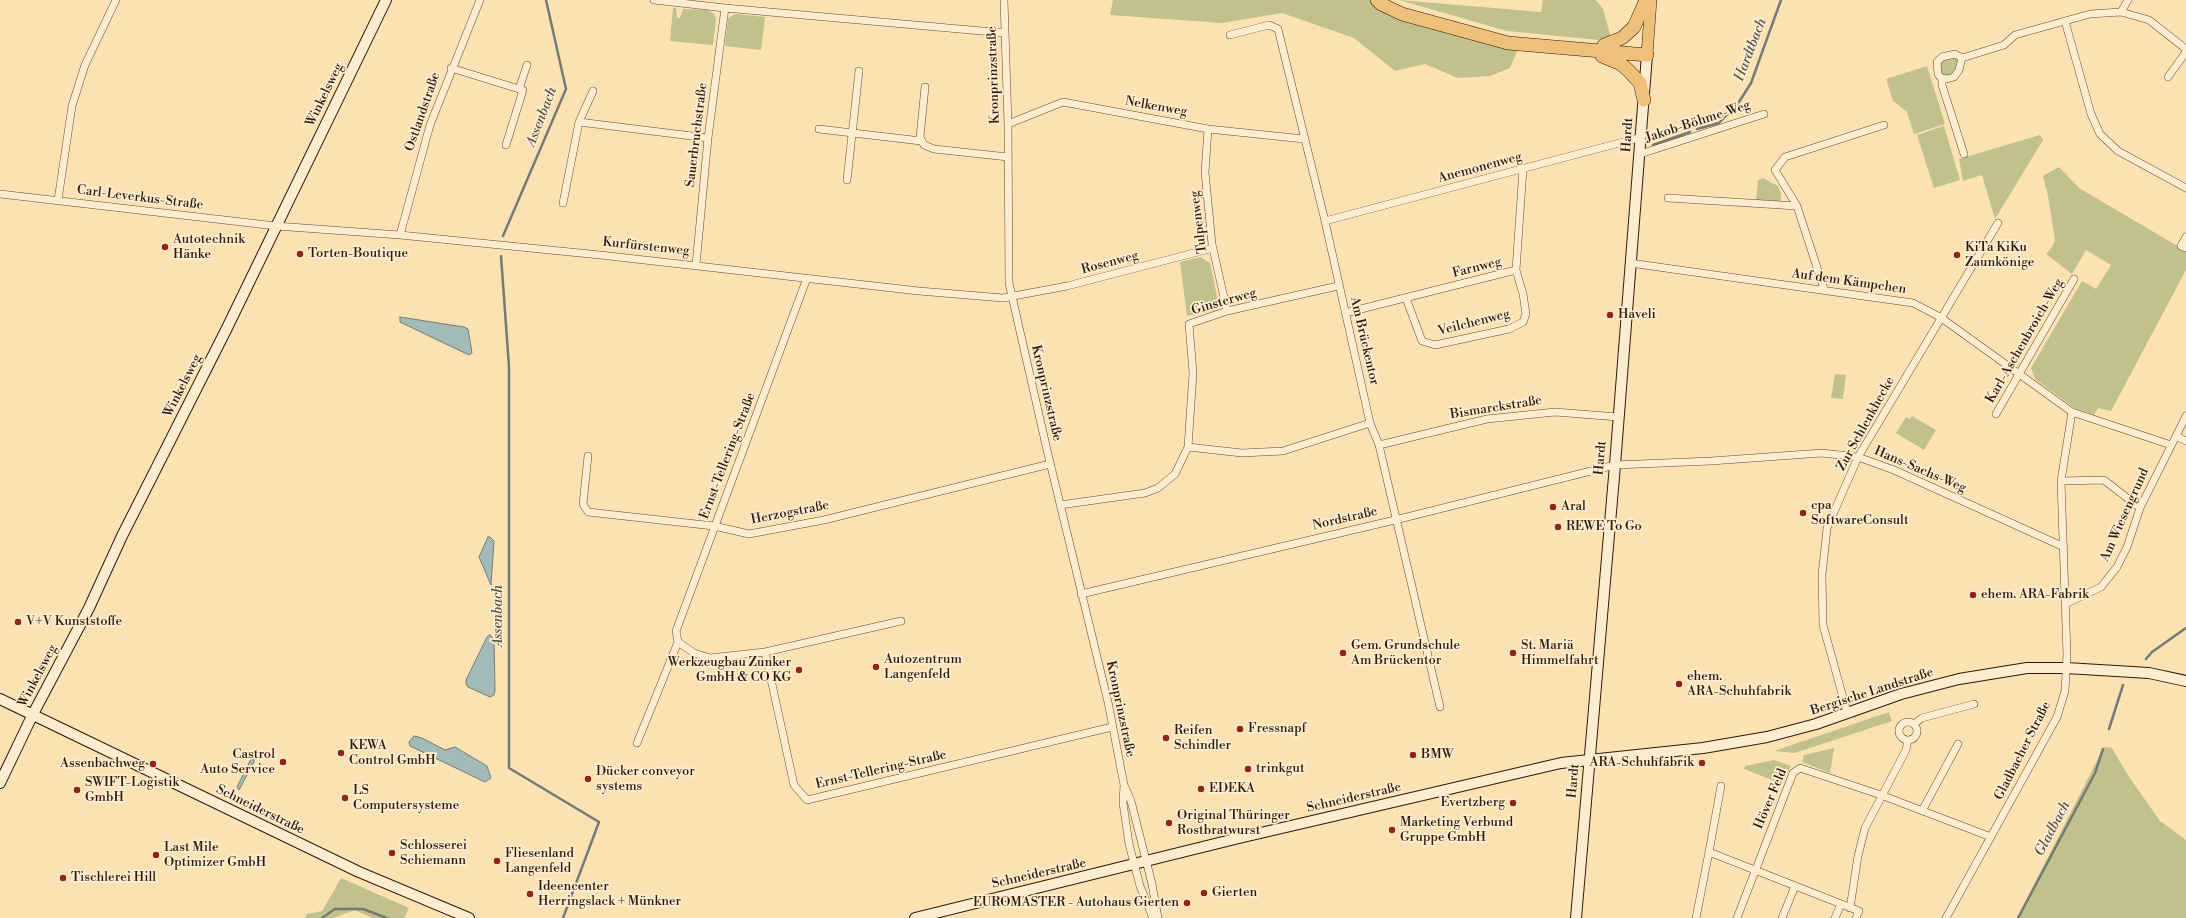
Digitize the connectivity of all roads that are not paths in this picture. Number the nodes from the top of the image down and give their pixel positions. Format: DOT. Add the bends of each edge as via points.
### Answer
graph roads {
  1 [pos="116,0"];
  2 [pos="386,0"];
  3 [pos="480,0"];
  4 [pos="654,0"];
  5 [pos="1004,0"];
  6 [pos="1377,0"];
  7 [pos="1386,0"];
  8 [pos="1646,0"];
  9 [pos="1652,0"];
  10 [pos="2128,0"];
  11 [pos="725,8"];
  12 [pos="2121,12"];
  13 [pos="2065,21"];
  14 [pos="1004,33"];
  15 [pos="1230,35"];
  16 [pos="1604,45"];
  17 [pos="1587,51"];
  18 [pos="1648,51"];
  19 [pos="2186,51"];
  20 [pos="1962,58"];
  21 [pos="527,65"];
  22 [pos="451,68"];
  23 [pos="859,72"];
  24 [pos="2168,77"];
  25 [pos="1942,78"];
  26 [pos="925,87"];
  27 [pos="519,89"];
  28 [pos="593,91"];
  29 [pos="1644,100"];
  30 [pos="1764,114"];
  31 [pos="579,122"];
  32 [pos="1008,124"];
  33 [pos="1884,125"];
  34 [pos="819,129"];
  35 [pos="1208,129"];
  36 [pos="852,133"];
  37 [pos="1642,137"];
  38 [pos="708,138"];
  39 [pos="1304,139"];
  40 [pos="921,141"];
  41 [pos="506,144"];
  42 [pos="1640,154"];
  43 [pos="1964,154"];
  44 [pos="1008,157"];
  45 [pos="1523,169"];
  46 [pos="847,180"];
  47 [pos="2186,188"];
  48 [pos="0,194"];
  49 [pos="1668,198"];
  50 [pos="58,200"];
  51 [pos="563,203"];
  52 [pos="1797,206"];
  53 [pos="1325,221"];
  54 [pos="1998,223"];
  55 [pos="276,226"];
  56 [pos="400,235"];
  57 [pos="2186,237"];
  58 [pos="2184,247"];
  59 [pos="1213,248"];
  60 [pos="1630,263"];
  61 [pos="696,264"];
  62 [pos="1516,270"];
  63 [pos="807,278"];
  64 [pos="2074,279"];
  65 [pos="1338,286"];
  66 [pos="1824,289"];
  67 [pos="1012,296"];
  68 [pos="1406,298"];
  69 [pos="1227,311"];
  70 [pos="1345,313"];
  71 [pos="1940,317"];
  72 [pos="2019,373"];
  73 [pos="2072,412"];
  74 [pos="1996,414"];
  75 [pos="2186,416"];
  76 [pos="1618,417"];
  77 [pos="1370,423"];
  78 [pos="2176,436"];
  79 [pos="2186,441"];
  80 [pos="1379,445"];
  81 [pos="2171,445"];
  82 [pos="1188,446"];
  83 [pos="588,456"];
  84 [pos="1858,457"];
  85 [pos="1050,464"];
  86 [pos="1615,465"];
  87 [pos="2061,481"];
  88 [pos="1060,505"];
  89 [pos="2140,508"];
  90 [pos="1395,520"];
  91 [pos="714,526"];
  92 [pos="2064,547"];
  93 [pos="1080,594"];
  94 [pos="2065,604"];
  95 [pos="901,621"];
  96 [pos="678,642"];
  97 [pos="765,652"];
  98 [pos="2066,668"];
  99 [pos="2186,681"];
  100 [pos="0,699"];
  101 [pos="1974,704"];
  102 [pos="1440,707"];
  103 [pos="1847,712"];
  104 [pos="33,714"];
  105 [pos="1914,724"];
  106 [pos="1112,727"];
  107 [pos="1908,740"];
  108 [pos="637,743"];
  109 [pos="1958,744"];
  110 [pos="1590,759"];
  111 [pos="0,783"];
  112 [pos="1124,784"];
  113 [pos="1721,786"];
  114 [pos="1881,795"];
  115 [pos="1922,811"];
  116 [pos="1991,837"];
  117 [pos="1709,852"];
  118 [pos="1146,861"];
  119 [pos="1134,864"];
  120 [pos="1756,870"];
  121 [pos="1795,886"];
  122 [pos="1841,904"];
  123 [pos="1850,908"];
  124 [pos="469,918"];
  125 [pos="916,918"];
  126 [pos="1153,918"];
  127 [pos="1158,918"];
  128 [pos="1576,918"];
  129 [pos="1696,918"];
  130 [pos="1737,918"];
  131 [pos="1782,918"];
  132 [pos="1835,918"];
  133 [pos="1856,918"];
  134 [pos="1946,918"];
  1 -- 50 [label="street" via="84,66 72,106"];
  2 -- 55 [label="main road, Winkelsweg"];
  3 -- 22 [label="street, Ostlandstraße"];
  4 -- 11 [label="street"];
  5 -- 14 [label="street, Kronprinzstraße"];
  6 -- 17 [label="highway" via="1402,14 1508,43"];
  7 -- 16 [label="highway" via="1404,9 1505,36"];
  8 -- 16 [label="highway" via="1634,27 1622,38"];
  9 -- 18 [label="main road, Hardt"];
  10 -- 12 [label="street"];
  11 -- 14 [label="street"];
  11 -- 38 [label="street, Sauerbruchstraße"];
  12 -- 13 [label="street" via="2090,14"];
  12 -- 19 [label="street" via="2148,20"];
  13 -- 20 [label="street" via="2015,35 2004,45"];
  13 -- 47 [label="street" via="2091,114 2100,134 2118,151"];
  14 -- 32 [label="street, Kronprinzstraße"];
  15 -- 39 [label="street, Am Brückentor" via="1269,24 1276,27"];
  16 -- 18 [label="highway"];
  17 -- 18 [label="highway"];
  17 -- 29 [label="highway" via="1611,59 1629,71 1640,83"];
  18 -- 29 [label="main road, Hardt"];
  19 -- 24 [label="street"];
  20 -- 25 [label="street" via="1954,76"];
  20 -- 25 [label="street" via="1955,54 1942,57 1936,68"];
  21 -- 27 [label="street"];
  22 -- 27 [label="street"];
  22 -- 56 [label="street, Ostlandstraße" via="430,125"];
  23 -- 36 [label="street"];
  25 -- 43 [label="street"];
  26 -- 40 [label="street"];
  27 -- 41 [label="street" via="523,90"];
  28 -- 31 [label="street"];
  29 -- 37 [label="main road, Hardt"];
  30 -- 42 [label="street, Jakob-Böhme-Weg"];
  31 -- 38 [label="street"];
  31 -- 51 [label="street"];
  32 -- 35 [label="street, Nelkenweg" via="1063,102"];
  32 -- 44 [label="street, Kronprinzstraße"];
  33 -- 52 [label="street" via="1784,157 1776,170"];
  34 -- 36 [label="street"];
  35 -- 39 [label="street, Nelkenweg"];
  35 -- 59 [label="street, Tulpenweg" via="1205,172"];
  36 -- 40 [label="street"];
  36 -- 46 [label="street"];
  37 -- 42 [label="main road, Hardt"];
  37 -- 45 [label="street, Anemonenweg"];
  38 -- 61 [label="street, Sauerbruchstraße"];
  39 -- 53 [label="street, Am Brückentor"];
  40 -- 44 [label="street" via="934,149"];
  42 -- 60 [label="main road, Hardt"];
  44 -- 67 [label="street, Kronprinzstraße" via="1008,244"];
  45 -- 53 [label="street, Anemonenweg"];
  45 -- 62 [label="street, Farnweg"];
  48 -- 50 [label="street, Carl-Leverkus-Straße"];
  49 -- 52 [label="street"];
  50 -- 55 [label="street, Carl-Leverkus-Straße"];
  52 -- 66 [label="street"];
  53 -- 65 [label="street, Am Brückentor"];
  54 -- 71 [label="street, Zur Schlenkhecke"];
  55 -- 56 [label="street, Kurfürstenweg"];
  55 -- 104 [label="main road, Winkelsweg" via="122,536 89,608"];
  56 -- 61 [label="street, Kurfürstenweg"];
  57 -- 58 [label="street"];
  59 -- 67 [label="street, Rosenweg" via="1067,286"];
  59 -- 69 [label="street, Tulpenweg"];
  60 -- 66 [label="street, Auf dem Kämpchen"];
  60 -- 76 [label="main road, Hardt"];
  61 -- 63 [label="street, Kurfürstenweg"];
  62 -- 68 [label="street, Farnweg"];
  62 -- 68 [label="street, Veilchenweg" via="1526,314 1523,322 1509,329 1435,345 1422,341"];
  63 -- 67 [label="street, Kurfürstenweg" via="1003,298"];
  63 -- 91 [label="street, Ernst-Tellering-Straße"];
  64 -- 72 [label="street, Karl-Aschenbroich-Weg"];
  65 -- 69 [label="street, Ginsterweg"];
  65 -- 70 [label="street, Am Brückentor"];
  66 -- 71 [label="street, Auf dem Kämpchen" via="1913,303"];
  67 -- 85 [label="street, Kronprinzstraße"];
  68 -- 70 [label="street, Farnweg"];
  69 -- 82 [label="street, Ginsterweg" via="1189,324 1193,373"];
  70 -- 77 [label="street, Am Brückentor"];
  71 -- 72 [label="street, Auf dem Kämpchen"];
  71 -- 84 [label="street, Zur Schlenkhecke"];
  72 -- 73 [label="street, Auf dem Kämpchen"];
  72 -- 74 [label="street, Karl-Aschenbroich-Weg"];
  73 -- 81 [label="street, Auf dem Kämpchen"];
  73 -- 87 [label="street, Gladbacher Straße"];
  75 -- 78 [label="street, Am Wiesengrund"];
  76 -- 80 [label="street, Bismarckstraße" via="1555,412 1487,419"];
  76 -- 86 [label="main road, Hardt"];
  77 -- 80 [label="street, Am Brückentor"];
  77 -- 82 [label="street" via="1283,451 1242,453"];
  78 -- 79 [label="street"];
  78 -- 81 [label="street, Am Wiesengrund"];
  80 -- 90 [label="street, Am Brückentor"];
  81 -- 89 [label="street, Am Wiesengrund"];
  82 -- 88 [label="street" via="1175,474 1158,488 1145,493"];
  83 -- 91 [label="street, Herzogstraße" via="583,504 588,512"];
  84 -- 86 [label="street, Hans-Sachs-Weg" via="1822,453"];
  84 -- 92 [label="street, Hans-Sachs-Weg" via="1894,470"];
  84 -- 103 [label="street, Zur Schlenkhecke" via="1828,528 1822,575 1823,625"];
  85 -- 88 [label="street, Kronprinzstraße"];
  85 -- 91 [label="street, Herzogstraße" via="802,524 749,534"];
  86 -- 90 [label="street, Nordstraße"];
  86 -- 110 [label="main road, Hardt"];
  87 -- 89 [label="street" via="2104,480"];
  87 -- 92 [label="street, Gladbacher Straße"];
  88 -- 93 [label="street, Kronprinzstraße"];
  89 -- 94 [label="street, Am Wiesengrund" via="2127,547 2117,567 2101,586"];
  90 -- 93 [label="street, Nordstraße"];
  90 -- 102 [label="street, Am Brückentor"];
  91 -- 96 [label="street, Ernst-Tellering-Straße" via="676,631"];
  92 -- 94 [label="street, Gladbacher Straße"];
  93 -- 106 [label="street, Kronprinzstraße"];
  94 -- 98 [label="street, Gladbacher Straße"];
  95 -- 97 [label="street"];
  96 -- 97 [label="street" via="694,653 710,658"];
  96 -- 108 [label="street, Ernst-Tellering-Straße"];
  97 -- 106 [label="street, Ernst-Tellering-Straße" via="794,785 807,800"];
  98 -- 99 [label="main road, Bergische Landstraße" via="2149,673"];
  98 -- 103 [label="main road, Bergische Landstraße" via="2027,668 1959,679 1901,694"];
  98 -- 116 [label="street, Gladbacher Straße" via="2065,691 2057,717"];
  100 -- 104 [label="main road, Schneiderstraße"];
  101 -- 105 [label="street" via="1922,718"];
  103 -- 110 [label="main road, Bergische Landstraße" via="1816,724 1767,737 1696,749"];
  104 -- 111 [label="main road, Winkelsweg"];
  104 -- 124 [label="main road, Schneiderstraße" via="352,868"];
  105 -- 107 [label="street" via="1917,728 1916,735"];
  105 -- 107 [label="street" via="1906,722 1900,727 1901,736"];
  106 -- 112 [label="street, Kronprinzstraße"];
  107 -- 114 [label="street" via="1906,750"];
  109 -- 115 [label="street"];
  110 -- 118 [label="main road, Schneiderstraße" via="1458,786"];
  110 -- 128 [label="main road, Hardt"];
  112 -- 118 [label="street, Kronprinzstraße" via="1131,801"];
  112 -- 119 [label="street, Kronprinzstraße" via="1123,803"];
  113 -- 117 [label="street"];
  114 -- 115 [label="street"];
  114 -- 120 [label="street, Höver Feld" via="1804,768 1796,770"];
  114 -- 123 [label="street" via="1865,828"];
  115 -- 116 [label="street"];
  116 -- 134 [label="street, Gladbacher Straße"];
  117 -- 120 [label="street"];
  117 -- 129 [label="street"];
  118 -- 119 [label="main road, Schneiderstraße"];
  118 -- 127 [label="street, Kronprinzstraße"];
  119 -- 125 [label="main road, Schneiderstraße"];
  119 -- 126 [label="street, Kronprinzstraße"];
  120 -- 121 [label="street"];
  120 -- 130 [label="street, Höver Feld"];
  121 -- 122 [label="street"];
  121 -- 131 [label="street"];
  122 -- 123 [label="street"];
  122 -- 132 [label="street"];
  123 -- 133 [label="street" via="1859,911"];
}
